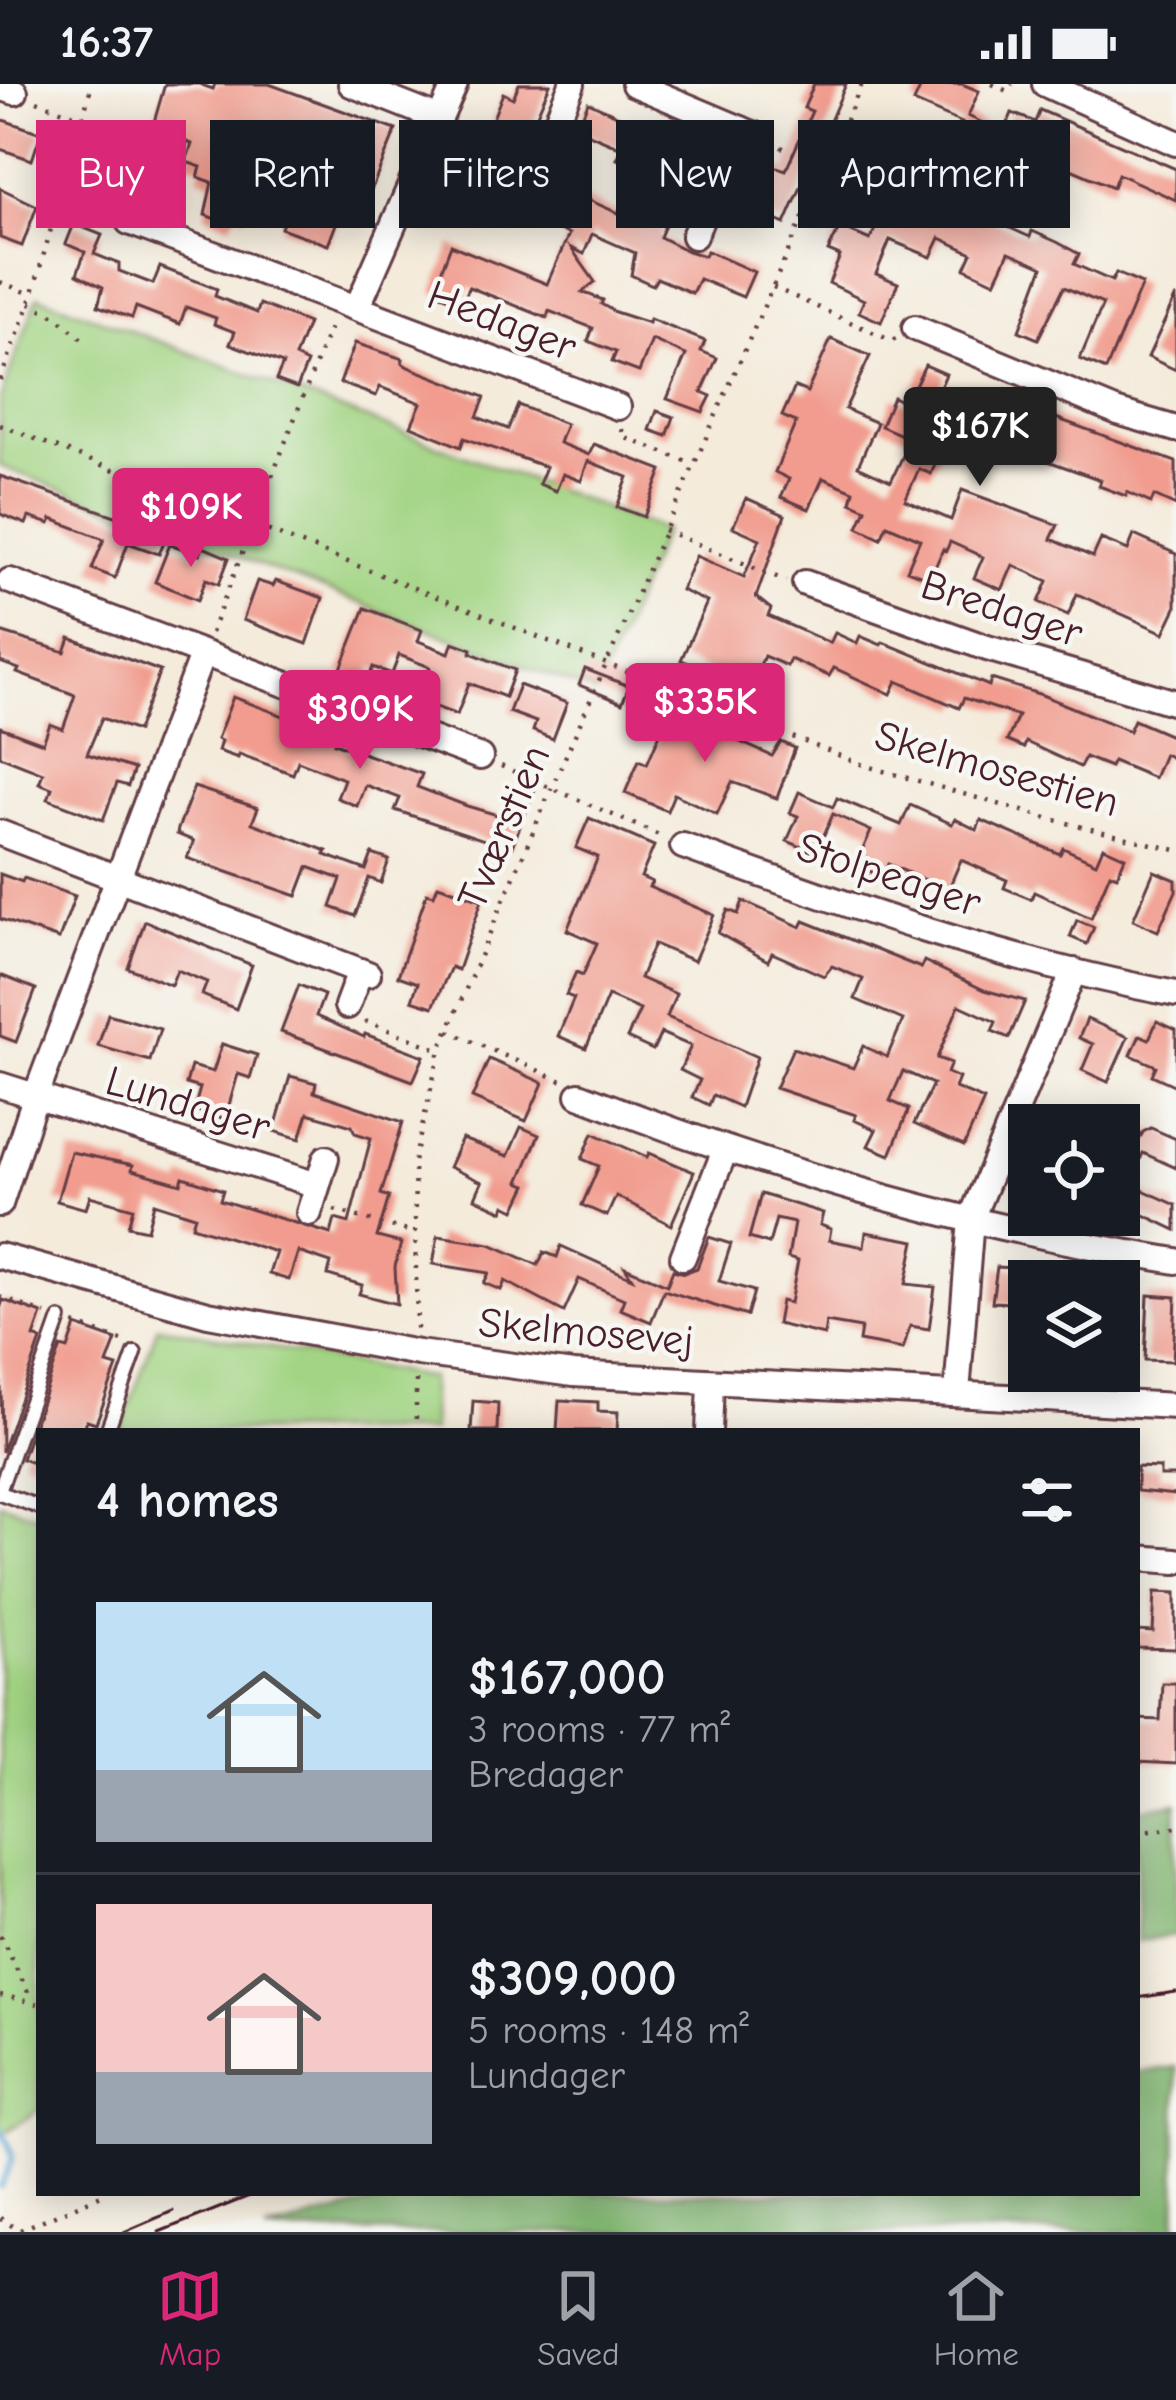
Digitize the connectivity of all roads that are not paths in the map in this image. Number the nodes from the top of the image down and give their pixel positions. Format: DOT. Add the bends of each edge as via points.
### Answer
graph roads {
  1 [pos="351,84"];
  2 [pos="455,84"];
  3 [pos="572,84"];
  4 [pos="634,84"];
  5 [pos="1045,84"];
  6 [pos="440,119"];
  7 [pos="557,120"];
  8 [pos="1176,143"];
  9 [pos="145,228"];
  10 [pos="694,236"];
  11 [pos="349,305"];
  12 [pos="915,328"];
  13 [pos="618,407"];
  14 [pos="1176,429"];
  15 [pos="10,581"];
  16 [pos="805,583"];
  17 [pos="202,656"];
  18 [pos="1176,703"];
  19 [pos="480,757"];
  20 [pos="0,832"];
  21 [pos="682,846"];
  22 [pos="118,877"];
  23 [pos="1074,971"];
  24 [pos="1176,994"];
  25 [pos="347,1006"];
  26 [pos="0,1085"];
  27 [pos="579,1095"];
  28 [pos="35,1098"];
  29 [pos="725,1150"];
  30 [pos="326,1159"];
  31 [pos="0,1204"];
  32 [pos="971,1219"];
  33 [pos="0,1256"];
  34 [pos="683,1257"];
  35 [pos="1176,1262"];
  36 [pos="60,1319"];
  37 [pos="135,1353"];
  38 [pos="712,1383"];
  39 [pos="957,1393"];
  40 [pos="1176,1406"];
  41 [pos="108,1428"];
  42 [pos="710,1428"];
  43 [pos="0,1491"];
  44 [pos="36,1506"];
  45 [pos="1140,1558"];
  46 [pos="1176,1561"];
  1 -- 6 [label="street"];
  2 -- 6 [label="street, Hedager"];
  3 -- 7 [label="street"];
  4 -- 10 [label="street" via="750,133"];
  5 -- 8 [label="street"];
  6 -- 11 [label="street, Hedager"];
  9 -- 11 [label="street, Hedager"];
  11 -- 13 [label="street, Hedager"];
  12 -- 14 [label="street"];
  15 -- 17 [label="street"];
  16 -- 18 [label="street, Bredager"];
  17 -- 19 [label="street"];
  17 -- 22 [label="street, Lundager"];
  20 -- 22 [label="street"];
  21 -- 23 [label="street, Stolpeager" via="872,916"];
  22 -- 25 [label="street" via="364,972"];
  22 -- 28 [label="street, Lundager"];
  23 -- 24 [label="street, Stolpeager"];
  23 -- 32 [label="street"];
  26 -- 28 [label="street, Lundager"];
  27 -- 29 [label="street"];
  28 -- 30 [label="street, Lundager" via="312,1200"];
  28 -- 31 [label="street, Lundager"];
  29 -- 32 [label="street"];
  29 -- 34 [label="street"];
  32 -- 35 [label="street"];
  32 -- 39 [label="street"];
  33 -- 38 [label="street, Skelmosevej" via="208,1314 418,1353"];
  36 -- 43 [label="lane"];
  37 -- 41 [label="lane"];
  38 -- 39 [label="street, Skelmosevej"];
  38 -- 42 [label="street"];
  39 -- 40 [label="street, Skelmosevej"];
  43 -- 44 [label="lane"];
  45 -- 46 [label="street"];
}
